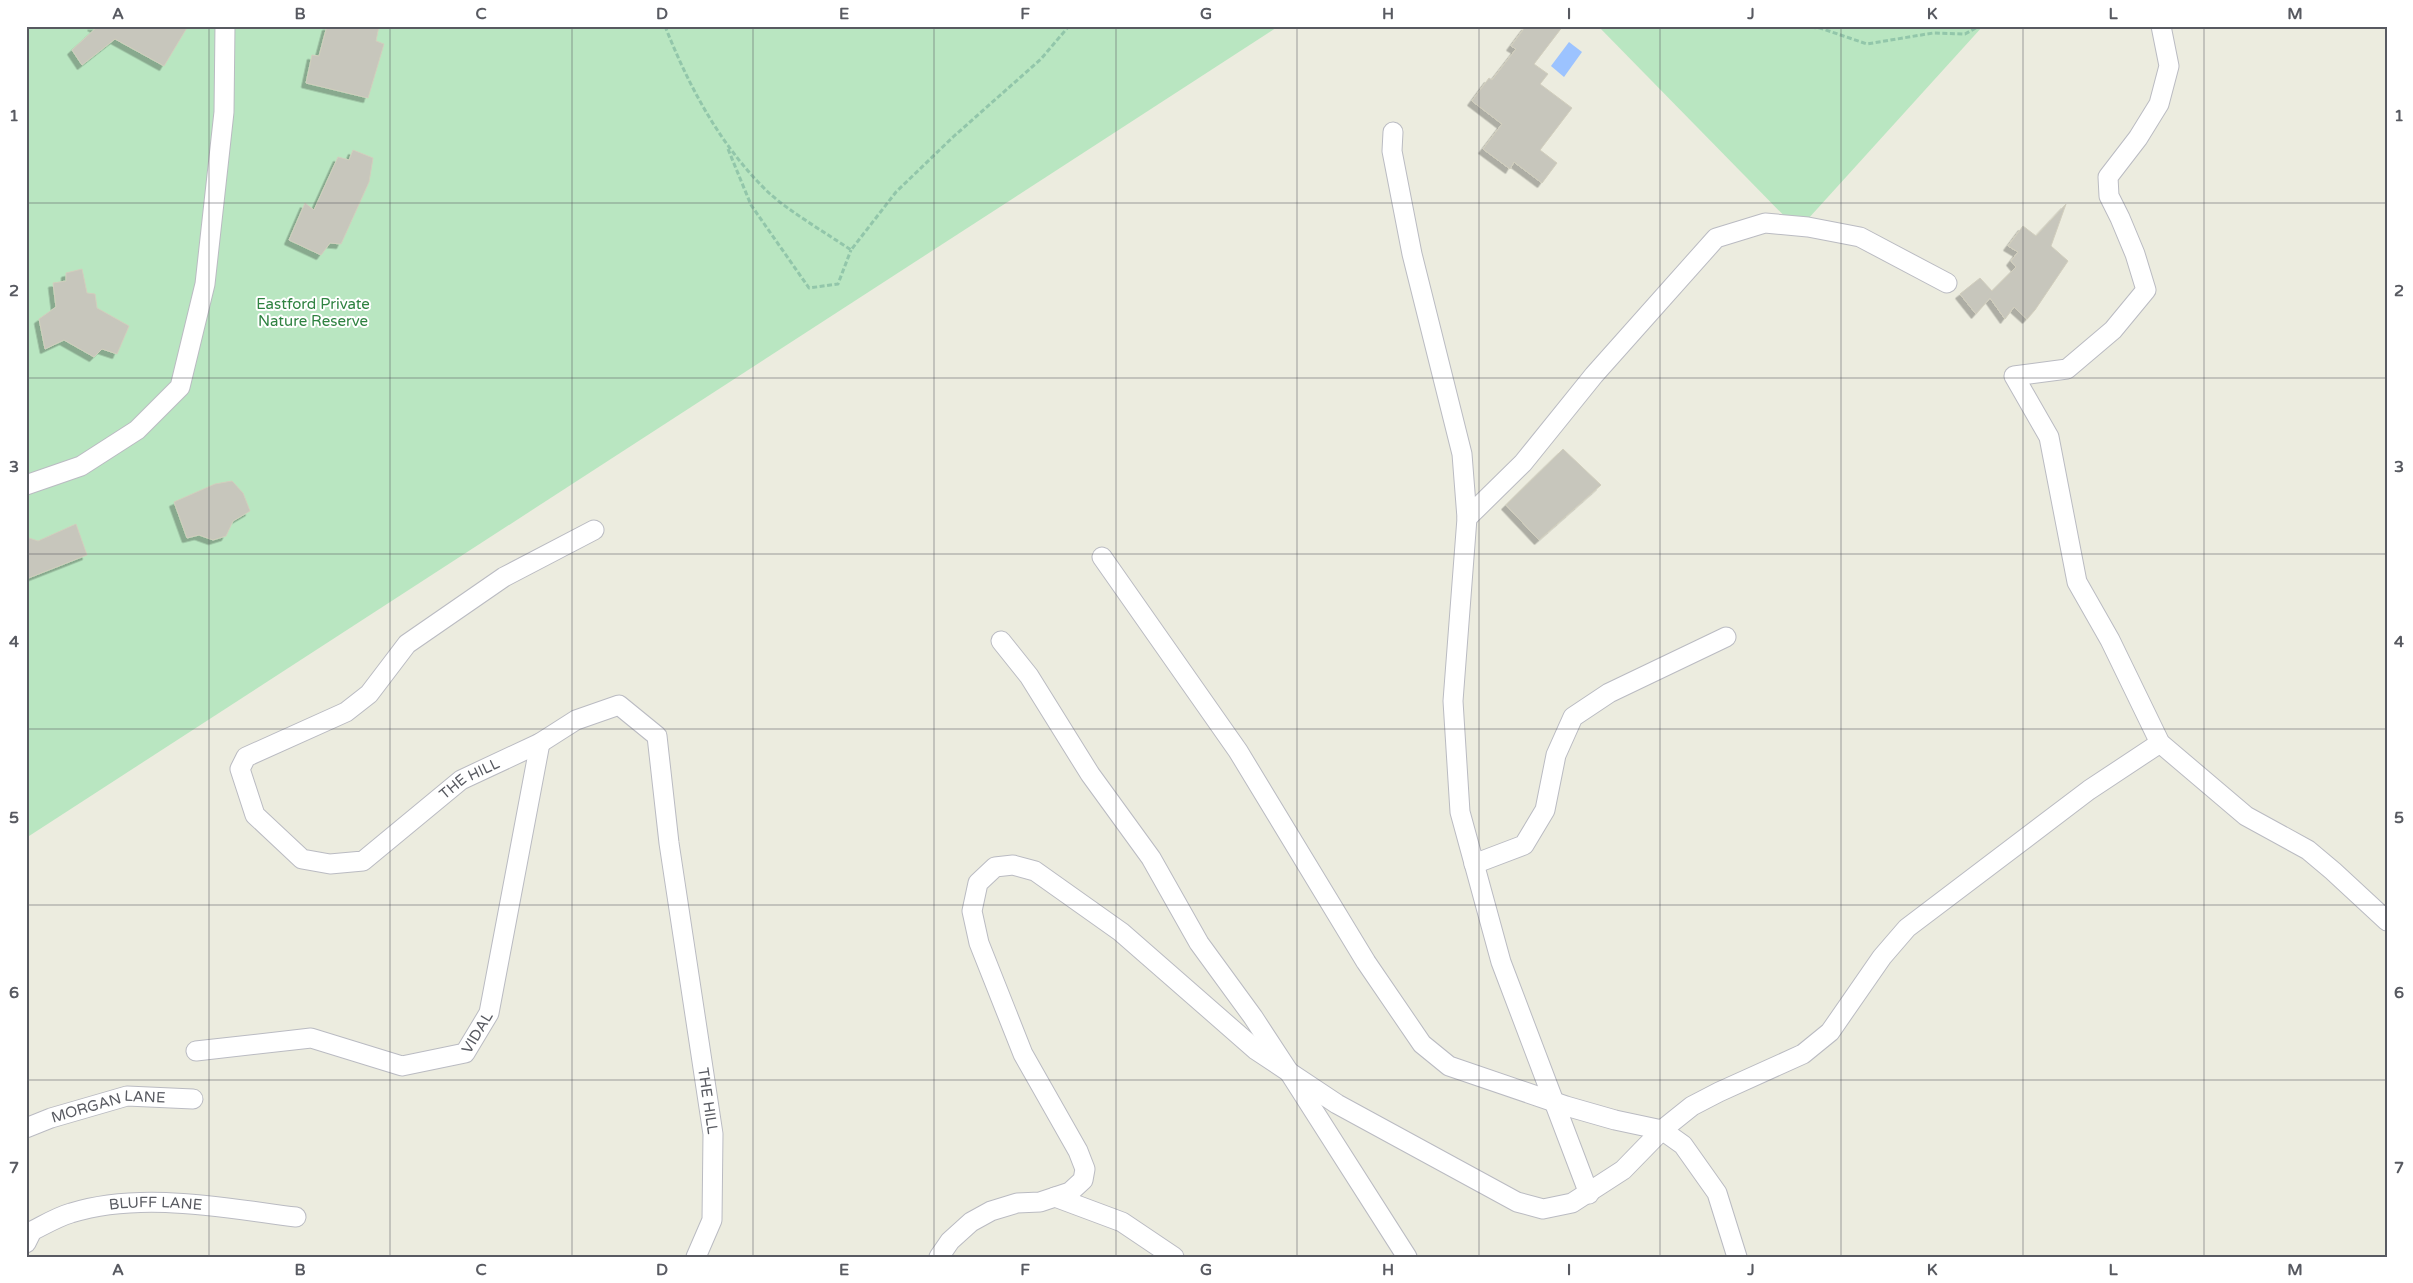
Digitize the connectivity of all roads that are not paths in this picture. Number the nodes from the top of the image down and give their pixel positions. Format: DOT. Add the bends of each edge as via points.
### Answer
graph roads {
  1 [pos="225,26"];
  2 [pos="2161,26"];
  3 [pos="1393,132"];
  4 [pos="1947,283"];
  5 [pos="26,485"];
  6 [pos="1467,518"];
  7 [pos="594,530"];
  8 [pos="1102,557"];
  9 [pos="1726,637"];
  10 [pos="1001,641"];
  11 [pos="540,743"];
  12 [pos="2160,744"];
  13 [pos="1474,864"];
  14 [pos="2387,921"];
  15 [pos="196,1051"];
  16 [pos="1289,1072"];
  17 [pos="193,1099"];
  18 [pos="1554,1102"];
  19 [pos="26,1128"];
  20 [pos="1662,1130"];
  21 [pos="1589,1194"];
  22 [pos="1055,1197"];
  23 [pos="296,1217"];
  24 [pos="26,1243"];
  25 [pos="696,1257"];
  26 [pos="939,1257"];
  27 [pos="1174,1257"];
  28 [pos="1407,1257"];
  29 [pos="1737,1257"];
  1 -- 5 [label="street" via="224,112 205,284 180,387 137,430 81,466"];
  2 -- 12 [label="street" via="2169,66 2158,104 2138,138 2108,176 2109,196 2131,245 2146,290 2113,330 2067,369 2014,376 2048,437 2077,582 2110,640"];
  3 -- 6 [label="street" via="1392,151 1412,254 1462,454"];
  4 -- 6 [label="street" via="1860,237 1816,228 1765,223 1716,238 1594,375 1523,463"];
  6 -- 13 [label="street" via="1453,701 1460,812"];
  7 -- 11 [label="street, THE HILL" via="504,577 407,644 369,694 346,712 246,757 240,769 255,815 302,859 330,864 363,861 461,780"];
  8 -- 18 [label="street" via="1238,751 1366,962 1422,1044 1449,1066"];
  9 -- 13 [label="street" via="1609,693 1573,716 1556,755 1545,810 1524,845"];
  10 -- 16 [label="street" via="1029,676 1090,774 1151,858 1199,944"];
  11 -- 15 [label="street, VIDAL" via="489,1013 465,1053 402,1066 311,1038"];
  11 -- 25 [label="street, THE HILL" via="576,720 619,705 657,736 669,844 713,1134 712,1220"];
  12 -- 14 [label="street" via="2246,816 2308,850"];
  12 -- 20 [label="street" via="2089,790 1907,928 1819,1043 1803,1054 1692,1106"];
  13 -- 18 [label="street" via="1501,962"];
  16 -- 21 [label="street" via="1337,1104 1517,1202 1543,1209 1557,1208"];
  16 -- 22 [label="street" via="1256,1050 1121,932 1035,871 1014,865 995,867 978,883 972,912 979,944 1023,1054 1085,1169 1083,1180 1070,1192"];
  16 -- 28 [label="street"];
  17 -- 19 [label="street, MORGAN LANE" via="127,1096"];
  18 -- 20 [label="street"];
  18 -- 21 [label="street"];
  20 -- 21 [label="street" via="1623,1170"];
  20 -- 29 [label="street" via="1683,1145 1717,1193"];
  22 -- 26 [label="street" via="991,1211 971,1222 950,1241"];
  22 -- 27 [label="street" via="1122,1222"];
  23 -- 24 [label="street, BLUFF LANE" via="178,1202 112,1205 70,1213 32,1231"];
}
